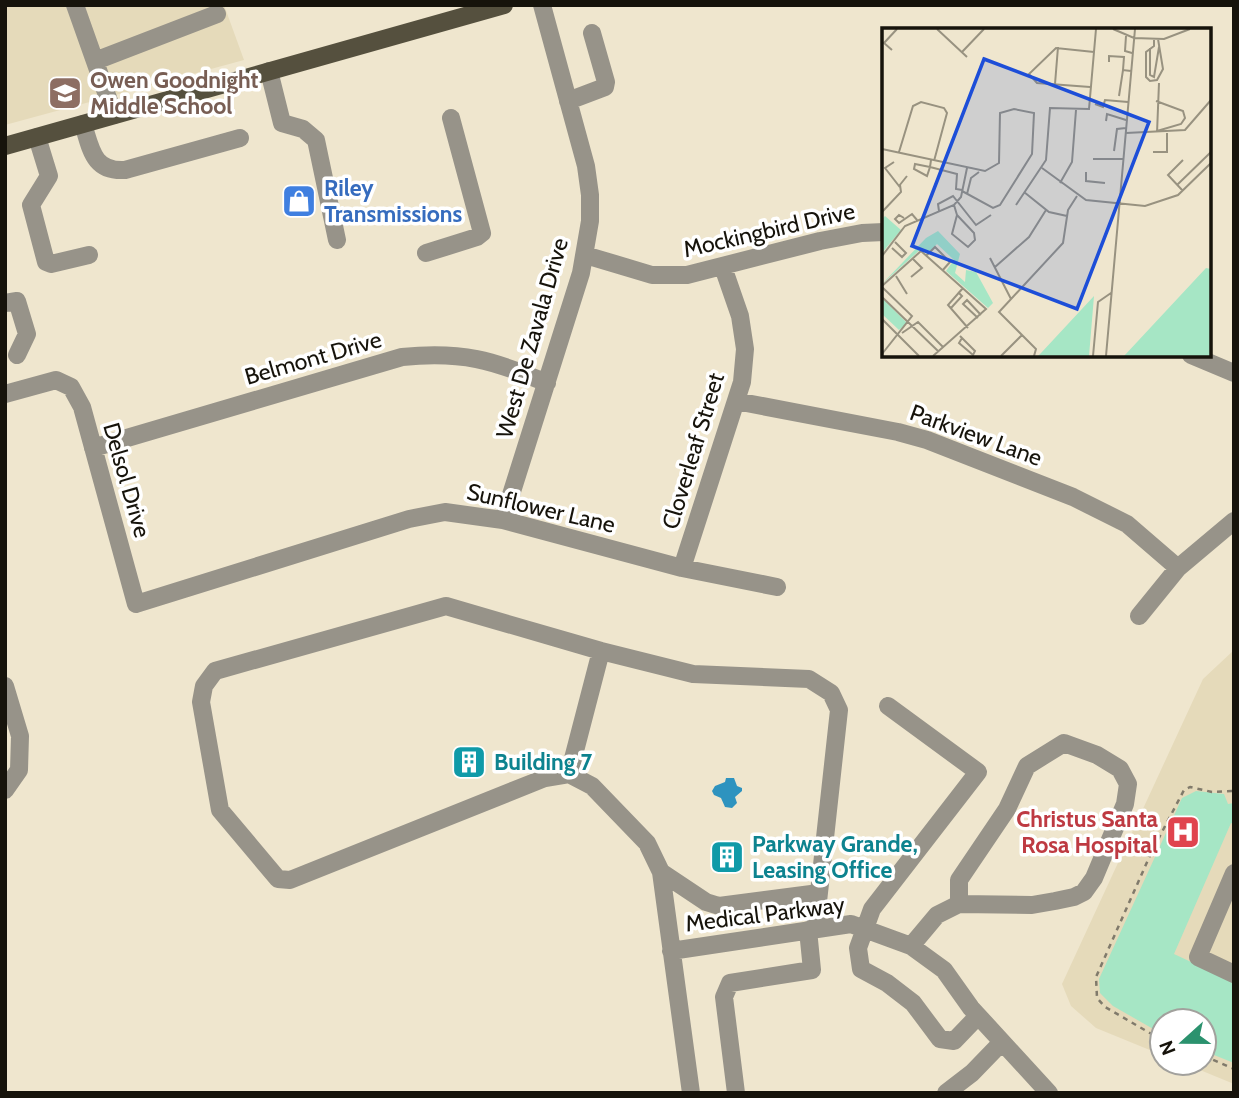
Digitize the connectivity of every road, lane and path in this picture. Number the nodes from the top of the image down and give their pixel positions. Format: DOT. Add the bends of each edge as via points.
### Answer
graph roads {
  1 [pos="75,5"];
  2 [pos="504,5"];
  3 [pos="542,5"];
  4 [pos="217,14"];
  5 [pos="592,33"];
  6 [pos="95,61"];
  7 [pos="269,71"];
  8 [pos="568,100"];
  9 [pos="114,116"];
  10 [pos="451,118"];
  11 [pos="83,124"];
  12 [pos="37,137"];
  13 [pos="240,138"];
  14 [pos="5,146"];
  15 [pos="882,232"];
  16 [pos="337,240"];
  17 [pos="426,253"];
  18 [pos="89,255"];
  19 [pos="584,255"];
  20 [pos="723,267"];
  21 [pos="5,303"];
  22 [pos="17,355"];
  23 [pos="1196,357"];
  24 [pos="1234,373"];
  25 [pos="547,383"];
  26 [pos="5,394"];
  27 [pos="736,401"];
  28 [pos="93,448"];
  29 [pos="503,520"];
  30 [pos="1234,521"];
  31 [pos="682,568"];
  32 [pos="1178,568"];
  33 [pos="777,587"];
  34 [pos="136,604"];
  35 [pos="1139,617"];
  36 [pos="601,651"];
  37 [pos="5,686"];
  38 [pos="888,706"];
  39 [pos="569,774"];
  40 [pos="5,790"];
  41 [pos="1234,791"];
  42 [pos="661,872"];
  43 [pos="1234,873"];
  44 [pos="819,893"];
  45 [pos="959,904"];
  46 [pos="863,928"];
  47 [pos="812,930"];
  48 [pos="911,946"];
  49 [pos="671,951"];
  50 [pos="1234,974"];
  51 [pos="978,1016"];
  52 [pos="1148,1032"];
  53 [pos="1002,1042"];
  54 [pos="691,1093"];
  55 [pos="736,1093"];
  56 [pos="946,1093"];
  57 [pos="1049,1093"];
  1 -- 6 [label="street"];
  2 -- 7 [label="main road"];
  3 -- 8 [label="street, West De Zavala Drive"];
  4 -- 6 [label="street"];
  5 -- 8 [label="street" via="605,87"];
  6 -- 9 [label="street"];
  7 -- 9 [label="main road"];
  7 -- 16 [label="street" via="282,122 303,129 316,140"];
  8 -- 19 [label="street, West De Zavala Drive" via="590,195"];
  9 -- 11 [label="main road"];
  10 -- 17 [label="street" via="482,233"];
  11 -- 12 [label="main road"];
  11 -- 13 [label="street" via="93,155 113,171"];
  12 -- 14 [label="main road"];
  12 -- 18 [label="street" via="49,176 31,205 47,262"];
  15 -- 20 [label="street, Mockingbird Drive" via="820,241"];
  19 -- 20 [label="street, Mockingbird Drive" via="652,275 687,275"];
  19 -- 25 [label="street, West De Zavala Drive"];
  20 -- 27 [label="street, Cloverleaf Street" via="740,316 745,349"];
  21 -- 22 [label="street" via="17,300 27,334"];
  23 -- 24 [label="street"];
  25 -- 28 [label="street, Belmont Drive" via="506,366 459,355 402,357"];
  25 -- 29 [label="street, West De Zavala Drive"];
  26 -- 28 [label="street, Delsol Drive" via="56,380 71,387 82,407"];
  27 -- 31 [label="street, Cloverleaf Street"];
  27 -- 32 [label="street, Parkview Lane" via="927,440 1073,497 1126,524"];
  28 -- 34 [label="street, Delsol Drive"];
  29 -- 31 [label="street, Sunflower Lane"];
  29 -- 34 [label="street, Sunflower Lane" via="445,512 408,519"];
  30 -- 32 [label="street"];
  31 -- 33 [label="street, Sunflower Lane"];
  32 -- 35 [label="street"];
  36 -- 39 [label="street"];
  36 -- 39 [label="street" via="446,606 215,671 204,687 201,702 220,810 278,879 290,880 545,778"];
  36 -- 44 [label="street" via="693,674 809,679 831,693 839,710"];
  37 -- 40 [label="street" via="20,736 19,771"];
  38 -- 46 [label="street" via="978,772 872,909"];
  39 -- 42 [label="street" via="592,786 647,843"];
  41 -- 52 [label="path" via="1184,790 1096,977 1097,999"];
  42 -- 44 [label="street" via="719,906"];
  42 -- 49 [label="street"];
  43 -- 50 [label="street" via="1198,957"];
  44 -- 47 [label="street"];
  45 -- 45 [label="street" via="1032,905 1084,892 1125,804 1128,784 1120,769 1065,743 1027,766 1007,809 959,880"];
  45 -- 48 [label="street" via="937,915"];
  46 -- 47 [label="street, Medical Parkway" via="851,924"];
  46 -- 48 [label="street, Medical Parkway"];
  46 -- 51 [label="street" via="858,948 861,969 913,1003 940,1039 954,1041"];
  47 -- 49 [label="street, Medical Parkway"];
  47 -- 55 [label="street" via="812,970 730,983 724,996"];
  48 -- 51 [label="street, Medical Parkway" via="944,970"];
  49 -- 54 [label="street"];
  51 -- 53 [label="street, Medical Parkway"];
  53 -- 56 [label="street"];
  53 -- 57 [label="street, Medical Parkway"];
}
